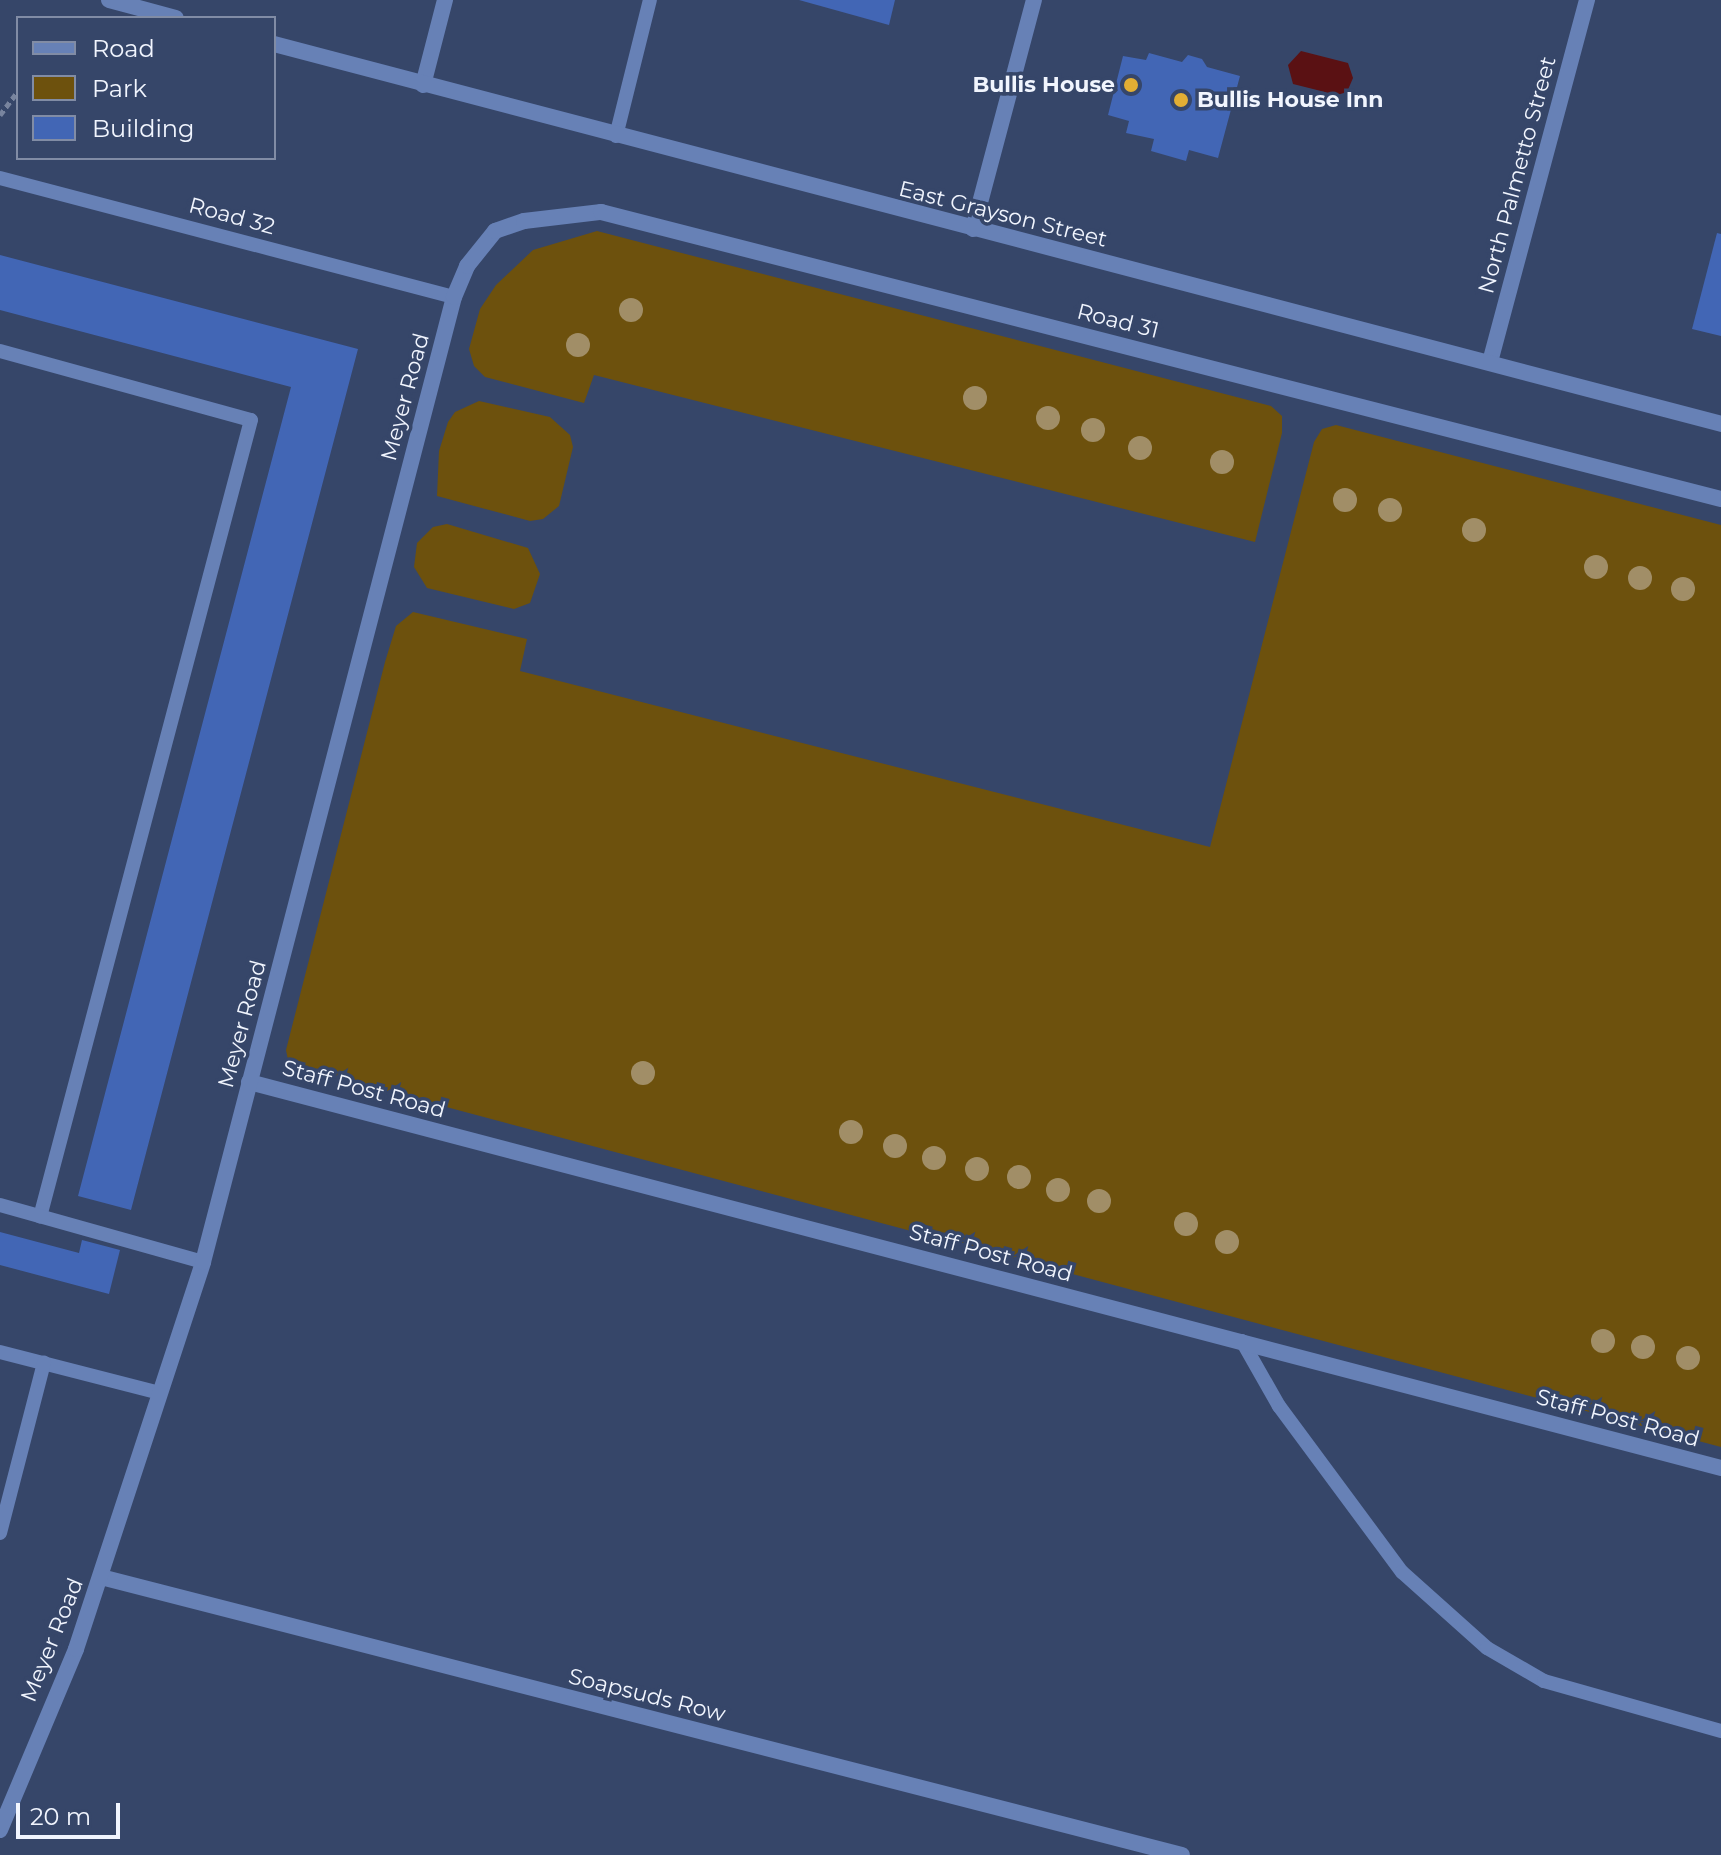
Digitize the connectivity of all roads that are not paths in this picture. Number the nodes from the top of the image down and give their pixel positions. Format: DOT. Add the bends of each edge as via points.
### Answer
graph roads {
  1 [pos="109,0"];
  2 [pos="445,0"];
  3 [pos="650,0"];
  4 [pos="1034,0"];
  5 [pos="1587,0"];
  6 [pos="169,16"];
  7 [pos="276,45"];
  8 [pos="423,85"];
  9 [pos="616,136"];
  10 [pos="0,178"];
  11 [pos="503,228"];
  12 [pos="973,229"];
  13 [pos="454,297"];
  14 [pos="0,351"];
  15 [pos="1490,362"];
  16 [pos="1721,424"];
  17 [pos="1721,499"];
  18 [pos="249,1082"];
  19 [pos="0,1205"];
  20 [pos="40,1217"];
  21 [pos="203,1262"];
  22 [pos="1242,1341"];
  23 [pos="0,1352"];
  24 [pos="44,1363"];
  25 [pos="160,1393"];
  26 [pos="1721,1468"];
  27 [pos="0,1533"];
  28 [pos="101,1577"];
  29 [pos="1721,1731"];
  30 [pos="0,1830"];
  31 [pos="1182,1855"];
  1 -- 6 [label="street"];
  2 -- 8 [label="street"];
  3 -- 9 [label="lane"];
  4 -- 12 [label="street"];
  5 -- 15 [label="street, North Palmetto Street"];
  7 -- 8 [label="street, East Grayson Street"];
  8 -- 9 [label="street, East Grayson Street"];
  9 -- 12 [label="street, East Grayson Street"];
  10 -- 13 [label="lane, Road 32"];
  11 -- 13 [label="street, Meyer Road" via="467,266"];
  11 -- 17 [label="street, Road 31" via="601,212"];
  12 -- 15 [label="street, East Grayson Street"];
  13 -- 18 [label="street, Meyer Road"];
  14 -- 20 [label="lane" via="251,420"];
  15 -- 16 [label="street, East Grayson Street"];
  18 -- 21 [label="street, Meyer Road"];
  18 -- 22 [label="street, Staff Post Road"];
  19 -- 20 [label="lane"];
  20 -- 21 [label="lane"];
  21 -- 25 [label="street, Meyer Road"];
  22 -- 26 [label="street, Staff Post Road"];
  22 -- 29 [label="lane" via="1279,1406 1402,1572 1487,1648 1544,1681"];
  23 -- 24 [label="lane"];
  24 -- 25 [label="lane"];
  24 -- 27 [label="lane"];
  25 -- 28 [label="street, Meyer Road"];
  28 -- 30 [label="street, Meyer Road"];
  28 -- 31 [label="street, Soapsuds Row"];
}
